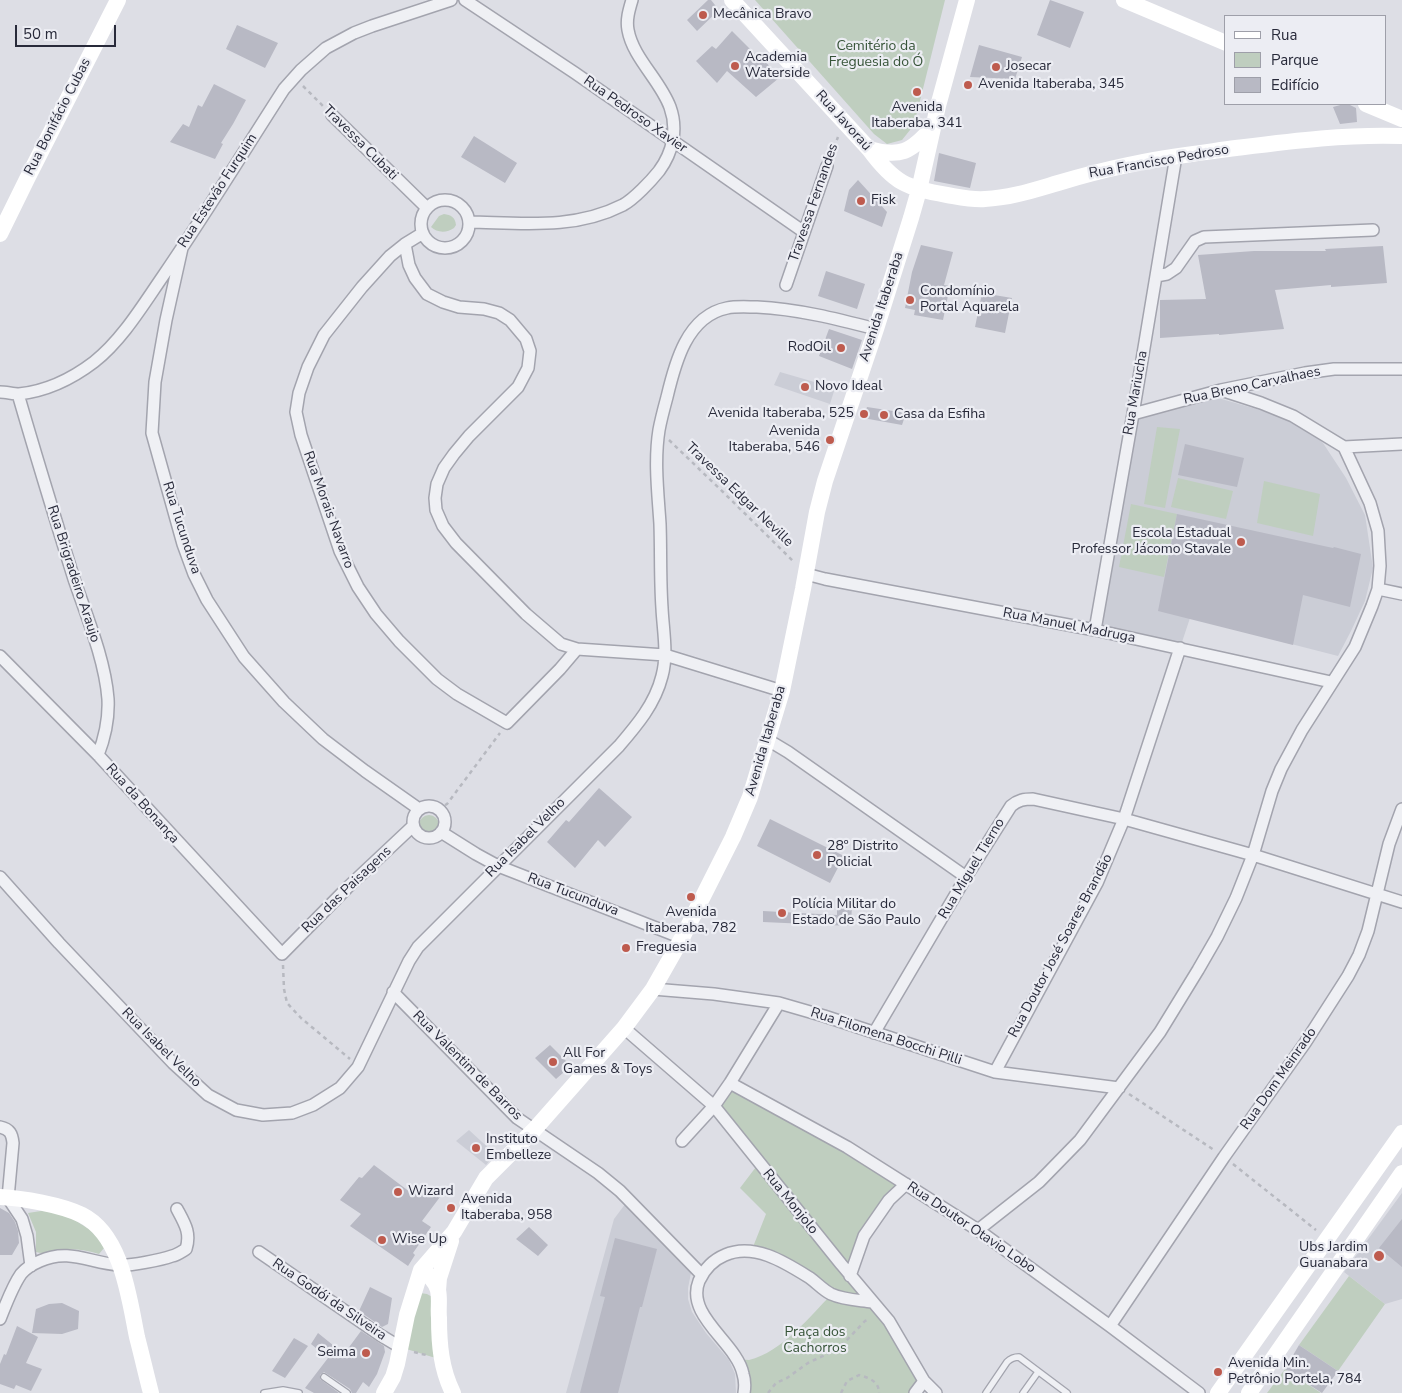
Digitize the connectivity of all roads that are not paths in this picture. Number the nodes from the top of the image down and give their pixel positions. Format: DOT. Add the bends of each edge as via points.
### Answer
graph roads {
  1 [pos="118,0"];
  2 [pos="451,0"];
  3 [pos="464,0"];
  4 [pos="632,0"];
  5 [pos="732,0"];
  6 [pos="967,0"];
  7 [pos="1124,0"];
  8 [pos="1224,43"];
  9 [pos="1374,107"];
  10 [pos="332,115"];
  11 [pos="1402,119"];
  12 [pos="933,126"];
  13 [pos="1369,135"];
  14 [pos="1402,136"];
  15 [pos="673,143"];
  16 [pos="869,149"];
  17 [pos="1176,156"];
  18 [pos="827,166"];
  19 [pos="27,178"];
  20 [pos="919,190"];
  21 [pos="427,208"];
  22 [pos="0,212"];
  23 [pos="470,222"];
  24 [pos="1373,230"];
  25 [pos="804,232"];
  26 [pos="423,233"];
  27 [pos="0,234"];
  28 [pos="405,244"];
  29 [pos="182,248"];
  30 [pos="1156,276"];
  31 [pos="786,285"];
  32 [pos="876,329"];
  33 [pos="1402,370"];
  34 [pos="1221,390"];
  35 [pos="0,392"];
  36 [pos="18,394"];
  37 [pos="1133,414"];
  38 [pos="1402,444"];
  39 [pos="1344,447"];
  40 [pos="806,574"];
  41 [pos="1378,589"];
  42 [pos="1402,594"];
  43 [pos="1095,630"];
  44 [pos="1180,648"];
  45 [pos="577,649"];
  46 [pos="665,655"];
  47 [pos="0,656"];
  48 [pos="1331,682"];
  49 [pos="782,691"];
  50 [pos="768,740"];
  51 [pos="98,755"];
  52 [pos="419,809"];
  53 [pos="1402,809"];
  54 [pos="1124,819"];
  55 [pos="414,826"];
  56 [pos="441,832"];
  57 [pos="1253,855"];
  58 [pos="498,866"];
  59 [pos="0,877"];
  60 [pos="966,878"];
  61 [pos="1378,895"];
  62 [pos="1402,902"];
  63 [pos="682,938"];
  64 [pos="282,954"];
  65 [pos="652,989"];
  66 [pos="393,992"];
  67 [pos="779,1003"];
  68 [pos="624,1028"];
  69 [pos="874,1033"];
  70 [pos="995,1072"];
  71 [pos="730,1083"];
  72 [pos="1119,1088"];
  73 [pos="714,1106"];
  74 [pos="0,1127"];
  75 [pos="534,1130"];
  76 [pos="1402,1133"];
  77 [pos="682,1140"];
  78 [pos="1402,1172"];
  79 [pos="906,1184"];
  80 [pos="4,1198"];
  81 [pos="177,1209"];
  82 [pos="978,1230"];
  83 [pos="454,1232"];
  84 [pos="259,1252"];
  85 [pos="120,1265"];
  86 [pos="31,1266"];
  87 [pos="421,1270"];
  88 [pos="702,1275"];
  89 [pos="850,1276"];
  90 [pos="438,1291"];
  91 [pos="872,1302"];
  92 [pos="0,1319"];
  93 [pos="1110,1326"];
  94 [pos="400,1347"];
  95 [pos="1038,1372"];
  96 [pos="324,1377"];
  97 [pos="924,1381"];
  98 [pos="151,1393"];
  99 [pos="264,1393"];
  100 [pos="299,1393"];
  101 [pos="347,1393"];
  102 [pos="384,1393"];
  103 [pos="453,1393"];
  104 [pos="744,1393"];
  105 [pos="914,1393"];
  106 [pos="936,1393"];
  107 [pos="986,1393"];
  108 [pos="1023,1393"];
  109 [pos="1067,1393"];
  110 [pos="1199,1393"];
  111 [pos="1218,1393"];
  112 [pos="1249,1393"];
  1 -- 19 [label="main road, Rua Bonifácio Cubas"];
  2 -- 29 [label="street, Rua Estevão Furquim" via="354,33 326,48 294,77"];
  3 -- 15 [label="street, Rua Pedroso Xavier"];
  4 -- 15 [label="street" via="628,29 633,45 670,106 674,123"];
  5 -- 16 [label="main road, Rua Javoraú"];
  6 -- 12 [label="main road, Avenida Itaberaba"];
  7 -- 8 [label="main road"];
  9 -- 11 [label="main road"];
  9 -- 13 [label="main road" via="1377,125"];
  10 -- 21 [label="street, Travessa Cubati"];
  12 -- 16 [label="main road" via="905,151 882,153"];
  12 -- 20 [label="main road, Avenida Itaberaba"];
  13 -- 14 [label="main road, Rua Francisco Pedroso"];
  13 -- 17 [label="main road, Rua Francisco Pedroso"];
  15 -- 23 [label="street" via="666,161 651,181 624,204 594,216 550,223"];
  15 -- 25 [label="street, Rua Pedroso Xavier"];
  16 -- 20 [label="main road, Rua Javoraú" via="892,176"];
  17 -- 20 [label="main road, Rua Francisco Pedroso" via="1084,175 1006,197 963,198"];
  17 -- 30 [label="street, Rua Mariucha"];
  18 -- 25 [label="street, Travessa Fernandes"];
  19 -- 22 [label="main road"];
  19 -- 27 [label="main road, Rua Bonifácio Cubas"];
  20 -- 32 [label="main road, Avenida Itaberaba"];
  21 -- 23 [label="street" via="447,200 458,203"];
  21 -- 26 [label="street" via="421,220"];
  23 -- 26 [label="street" via="467,235 458,245 444,248 431,244"];
  24 -- 30 [label="street" via="1204,237 1195,241 1176,268"];
  25 -- 31 [label="street, Travessa Fernandes"];
  26 -- 28 [label="street, Rua Morais Navarro"];
  28 -- 45 [label="street" via="409,265 427,294 459,307 499,313 510,320 526,339 530,351 528,368 518,387 469,436 444,468 435,498 442,526 526,614 561,644"];
  28 -- 45 [label="street, Rua Morais Navarro" via="362,287 324,335 299,393 296,412 301,435 340,551 358,587 399,641 437,679 507,723"];
  29 -- 36 [label="street, Rua Estevão Furquim" via="116,340 96,360 71,378 47,388"];
  29 -- 52 [label="street, Rua Tucunduva" via="155,382 152,433 194,574 244,657 284,702 323,738"];
  30 -- 37 [label="street, Rua Mariucha"];
  32 -- 40 [label="main road, Avenida Itaberaba" via="824,481"];
  32 -- 46 [label="street, Rua Isabel Velho" via="798,311 727,308 712,313 698,324 685,343 674,368 659,431 656,463"];
  33 -- 34 [label="street, Rua Breno Carvalhaes" via="1334,369"];
  34 -- 37 [label="street, Rua Breno Carvalhaes"];
  34 -- 39 [label="street" via="1293,416"];
  35 -- 36 [label="street, Rua Estevão Furquim"];
  36 -- 51 [label="street, Rua Brigradeiro Araujo" via="103,670 108,700 107,724"];
  37 -- 43 [label="street, Rua Mariucha"];
  38 -- 39 [label="street"];
  39 -- 41 [label="street" via="1370,503 1378,531"];
  40 -- 43 [label="street, Rua Manuel Madruga"];
  40 -- 49 [label="main road, Avenida Itaberaba"];
  41 -- 42 [label="street"];
  41 -- 48 [label="street" via="1355,647"];
  43 -- 44 [label="street, Rua Manuel Madruga"];
  44 -- 48 [label="street, Rua Manuel Madruga"];
  44 -- 54 [label="street, Rua Doutor José Soares Brandão"];
  45 -- 46 [label="street"];
  46 -- 49 [label="street"];
  46 -- 58 [label="street, Rua Isabel Velho" via="654,699 641,720"];
  47 -- 51 [label="street, Rua da Bonança"];
  48 -- 57 [label="street" via="1281,769"];
  49 -- 50 [label="main road, Avenida Itaberaba"];
  50 -- 60 [label="street"];
  50 -- 63 [label="main road, Avenida Itaberaba" via="733,837"];
  51 -- 64 [label="street, Rua da Bonança"];
  52 -- 55 [label="street"];
  52 -- 56 [label="street" via="429,806 442,813 444,823"];
  53 -- 61 [label="street, Rua Dom Meinrado" via="1389,844"];
  54 -- 57 [label="street, Rua Miguel Tierno"];
  54 -- 60 [label="street, Rua Miguel Tierno" via="1033,799 1017,801 1010,806"];
  54 -- 70 [label="street, Rua Doutor José Soares Brandão" via="1097,883"];
  55 -- 56 [label="street" via="417,833 426,837 432,838"];
  55 -- 64 [label="street, Rua das Paisagens"];
  56 -- 58 [label="street, Rua Tucunduva"];
  57 -- 61 [label="street, Rua Miguel Tierno"];
  57 -- 72 [label="street" via="1236,898 1203,962 1160,1032"];
  58 -- 63 [label="street, Rua Tucunduva"];
  58 -- 66 [label="street, Rua Isabel Velho" via="418,947"];
  59 -- 66 [label="street, Rua Isabel Velho" via="172,1063 208,1094 236,1110 263,1115 292,1113 314,1106 340,1088 358,1067"];
  60 -- 69 [label="street, Rua Miguel Tierno"];
  61 -- 62 [label="street, Rua Miguel Tierno"];
  61 -- 93 [label="street, Rua Dom Meinrado" via="1368,931 1348,976"];
  63 -- 65 [label="main road, Avenida Itaberaba"];
  65 -- 67 [label="street, Rua Filomena Bocchi Pilli"];
  65 -- 68 [label="main road, Avenida Itaberaba"];
  66 -- 75 [label="street, Rua Valentim de Barros" via="517,1118"];
  67 -- 69 [label="street, Rua Filomena Bocchi Pilli"];
  67 -- 71 [label="street"];
  68 -- 73 [label="street, Rua Monjolo"];
  68 -- 75 [label="main road, Avenida Itaberaba"];
  69 -- 70 [label="street, Rua Filomena Bocchi Pilli"];
  70 -- 72 [label="street, Rua Filomena Bocchi Pilli"];
  71 -- 73 [label="street"];
  71 -- 79 [label="street, Rua Doutor Otavio Lobo"];
  72 -- 82 [label="street" via="1080,1140 1039,1182"];
  73 -- 77 [label="street"];
  73 -- 89 [label="street, Rua Monjolo"];
  74 -- 80 [label="street" via="9,1131 13,1143"];
  75 -- 83 [label="main road, Avenida Itaberaba" via="486,1178"];
  75 -- 88 [label="street, Rua Valentim de Barros" via="620,1191"];
  76 -- 111 [label="main road"];
  78 -- 112 [label="main road"];
  79 -- 82 [label="street, Rua Doutor Otavio Lobo"];
  79 -- 89 [label="street" via="888,1200 864,1236"];
  80 -- 85 [label="main road" via="60,1207 83,1215 108,1238"];
  80 -- 86 [label="street" via="22,1219"];
  81 -- 85 [label="street" via="186,1226 189,1240 186,1249 173,1256"];
  82 -- 93 [label="street, Rua Doutor Otavio Lobo"];
  83 -- 87 [label="main road, Avenida Itaberaba"];
  83 -- 90 [label="main road" via="444,1259"];
  84 -- 94 [label="street, Rua Godói da Silveira"];
  85 -- 86 [label="street" via="68,1254 45,1258"];
  85 -- 98 [label="main road"];
  86 -- 92 [label="street" via="22,1273"];
  87 -- 90 [label="main road" via="426,1272"];
  87 -- 94 [label="main road, Avenida Itaberaba"];
  88 -- 91 [label="street" via="710,1265 731,1252 765,1254 780,1260 832,1294"];
  88 -- 104 [label="street" via="697,1285 701,1312 737,1359 743,1373"];
  89 -- 91 [label="street, Rua Monjolo"];
  90 -- 103 [label="main road" via="443,1367"];
  91 -- 97 [label="street, Rua Monjolo" via="889,1321"];
  93 -- 110 [label="street, Rua Doutor Otavio Lobo"];
  94 -- 102 [label="main road, Avenida Itaberaba" via="393,1377"];
  95 -- 107 [label="lane" via="1020,1358 1011,1358"];
  95 -- 108 [label="lane"];
  95 -- 109 [label="lane"];
  96 -- 101 [label="lane"];
  97 -- 105 [label="street"];
  97 -- 106 [label="street, Rua Monjolo"];
  99 -- 100 [label="lane" via="283,1390"];
}
